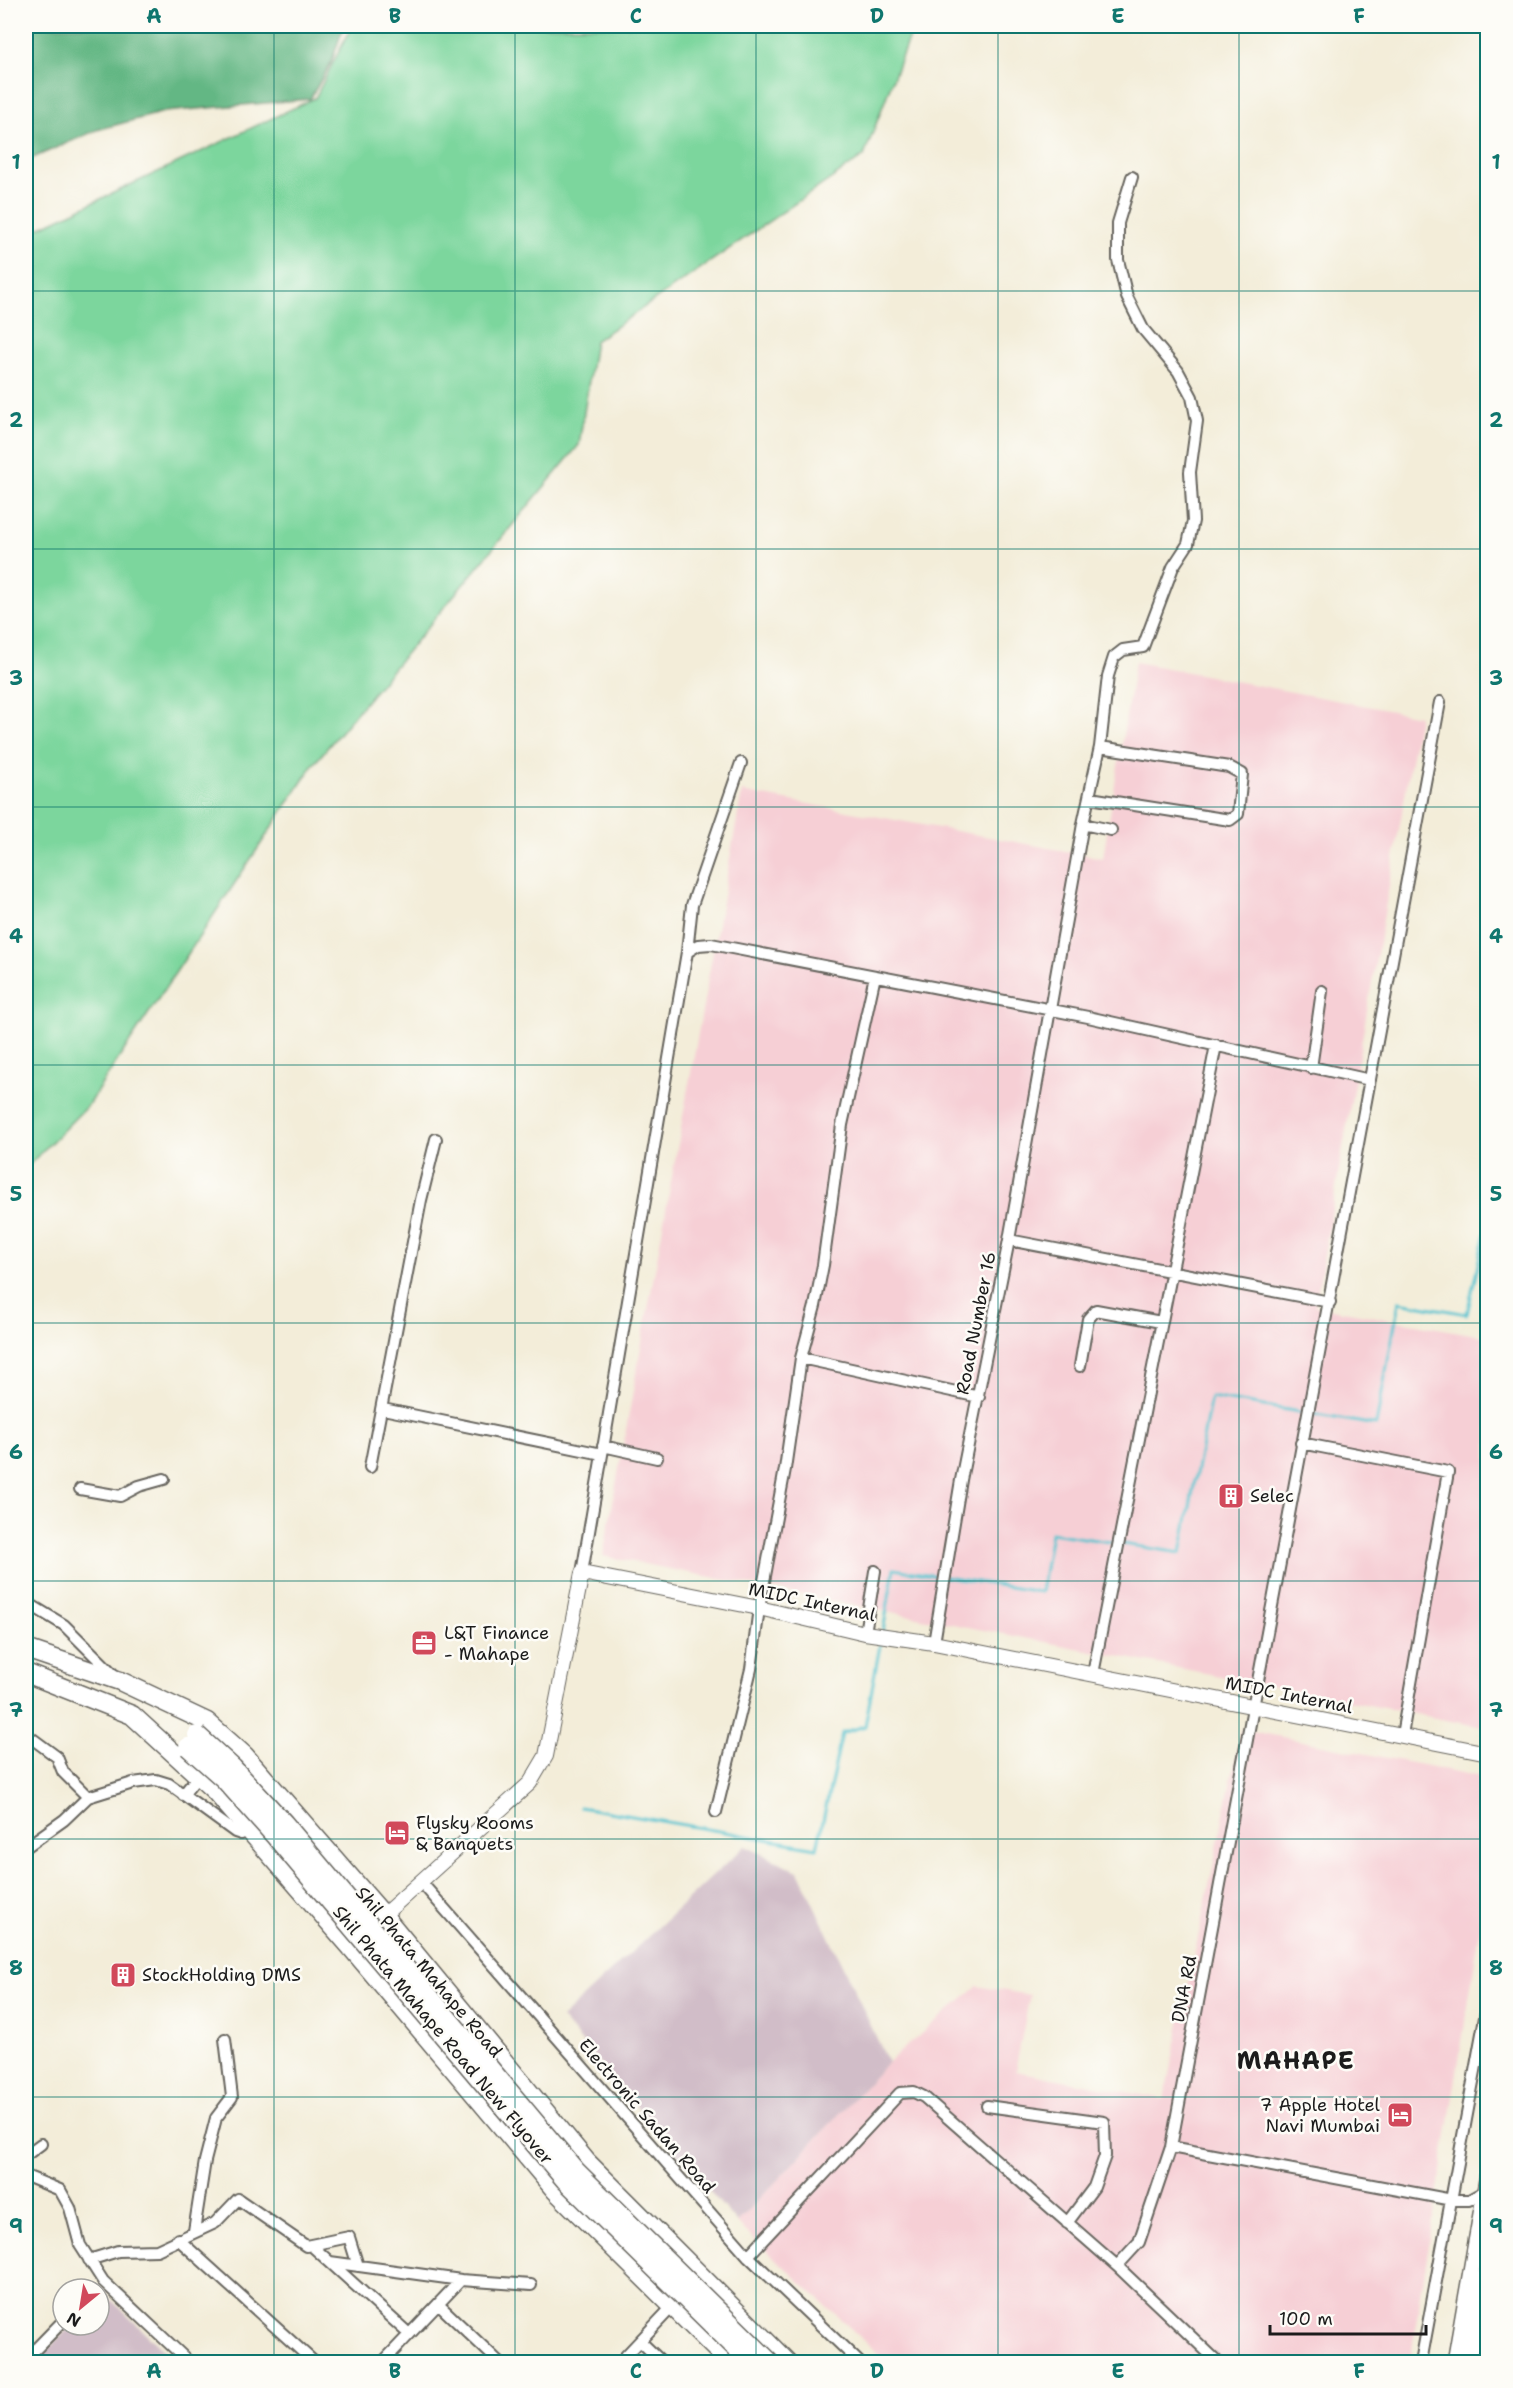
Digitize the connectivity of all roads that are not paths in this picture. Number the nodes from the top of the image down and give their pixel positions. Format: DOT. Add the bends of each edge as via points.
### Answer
graph roads {
  1 [pos="1132,177"];
  2 [pos="1440,702"];
  3 [pos="1101,747"];
  4 [pos="741,763"];
  5 [pos="1090,798"];
  6 [pos="1083,824"];
  7 [pos="1112,830"];
  8 [pos="687,952"];
  9 [pos="875,976"];
  10 [pos="1322,991"];
  11 [pos="1050,1010"];
  12 [pos="1216,1045"];
  13 [pos="1311,1068"];
  14 [pos="1370,1080"];
  15 [pos="436,1139"];
  16 [pos="1009,1240"];
  17 [pos="1172,1272"];
  18 [pos="1330,1302"];
  19 [pos="1161,1322"];
  20 [pos="801,1358"];
  21 [pos="1080,1366"];
  22 [pos="979,1397"];
  23 [pos="383,1409"];
  24 [pos="1302,1439"];
  25 [pos="603,1450"];
  26 [pos="657,1458"];
  27 [pos="370,1467"];
  28 [pos="164,1479"];
  29 [pos="80,1489"];
  30 [pos="875,1571"];
  31 [pos="582,1573"];
  32 [pos="26,1602"];
  33 [pos="759,1608"];
  34 [pos="865,1633"];
  35 [pos="934,1643"];
  36 [pos="26,1649"];
  37 [pos="26,1672"];
  38 [pos="1093,1674"];
  39 [pos="120,1681"];
  40 [pos="143,1694"];
  41 [pos="1253,1706"];
  42 [pos="132,1715"];
  43 [pos="26,1734"];
  44 [pos="1401,1735"];
  45 [pos="193,1741"];
  46 [pos="1488,1753"];
  47 [pos="198,1776"];
  48 [pos="183,1795"];
  49 [pos="88,1797"];
  50 [pos="285,1801"];
  51 [pos="716,1812"];
  52 [pos="250,1830"];
  53 [pos="26,1847"];
  54 [pos="421,1882"];
  55 [pos="384,1916"];
  56 [pos="350,1946"];
  57 [pos="1488,2001"];
  58 [pos="225,2039"];
  59 [pos="987,2106"];
  60 [pos="41,2144"];
  61 [pos="1171,2147"];
  62 [pos="26,2155"];
  63 [pos="1488,2174"];
  64 [pos="26,2176"];
  65 [pos="1486,2190"];
  66 [pos="1452,2200"];
  67 [pos="1479,2207"];
  68 [pos="1067,2223"];
  69 [pos="194,2231"];
  70 [pos="178,2239"];
  71 [pos="311,2245"];
  72 [pos="748,2256"];
  73 [pos="89,2260"];
  74 [pos="330,2262"];
  75 [pos="1488,2262"];
  76 [pos="358,2266"];
  77 [pos="1117,2266"];
  78 [pos="96,2277"];
  79 [pos="461,2280"];
  80 [pos="531,2285"];
  81 [pos="111,2295"];
  82 [pos="438,2304"];
  83 [pos="672,2307"];
  84 [pos="51,2333"];
  85 [pos="409,2334"];
  86 [pos="640,2341"];
  87 [pos="26,2359"];
  88 [pos="388,2361"];
  89 [pos="189,2362"];
  90 [pos="314,2362"];
  91 [pos="499,2362"];
  92 [pos="620,2362"];
  93 [pos="662,2362"];
  94 [pos="729,2362"];
  95 [pos="750,2362"];
  96 [pos="770,2362"];
  97 [pos="787,2362"];
  98 [pos="859,2362"];
  99 [pos="1218,2362"];
  100 [pos="1421,2362"];
  101 [pos="1455,2362"];
  102 [pos="1469,2362"];
  1 -- 3 [label="street, Road Number 16" via="1118,223 1118,260 1126,297 1143,329 1178,371 1192,397 1197,421 1190,472 1193,521 1188,544 1173,567 1143,647 1124,650 1114,657 1108,676"];
  2 -- 14 [label="street, DNA Rd"];
  3 -- 5 [label="street, Road Number 16"];
  3 -- 5 [label="street" via="1238,770 1242,774 1238,814 1230,820"];
  4 -- 8 [label="street" via="692,905"];
  5 -- 6 [label="street, Road Number 16"];
  6 -- 7 [label="street"];
  6 -- 11 [label="street, Road Number 16"];
  8 -- 9 [label="street" via="698,945 711,944"];
  8 -- 25 [label="street"];
  9 -- 11 [label="street"];
  9 -- 20 [label="street" via="842,1125 823,1265"];
  10 -- 13 [label="street"];
  11 -- 12 [label="street"];
  11 -- 16 [label="street, Road Number 16"];
  12 -- 13 [label="street"];
  12 -- 17 [label="street"];
  13 -- 14 [label="street"];
  14 -- 18 [label="street, DNA Rd"];
  15 -- 23 [label="street"];
  16 -- 17 [label="street"];
  16 -- 22 [label="street, Road Number 16"];
  17 -- 18 [label="street"];
  17 -- 19 [label="street"];
  18 -- 24 [label="street, DNA Rd"];
  19 -- 21 [label="street" via="1096,1310 1089,1319"];
  19 -- 38 [label="street"];
  20 -- 22 [label="street"];
  20 -- 33 [label="street"];
  22 -- 35 [label="street, Road Number 16"];
  23 -- 25 [label="street"];
  23 -- 27 [label="street"];
  24 -- 41 [label="street, DNA Rd"];
  24 -- 44 [label="street" via="1448,1472"];
  25 -- 26 [label="street"];
  25 -- 31 [label="street"];
  28 -- 29 [label="street" via="139,1485 120,1496"];
  30 -- 34 [label="street"];
  31 -- 33 [label="street, MIDC Internal"];
  31 -- 54 [label="street" via="546,1756 531,1783"];
  32 -- 39 [label="street" via="64,1625"];
  33 -- 34 [label="street, MIDC Internal"];
  33 -- 51 [label="street" via="751,1669"];
  34 -- 35 [label="street, MIDC Internal"];
  35 -- 38 [label="street, MIDC Internal"];
  36 -- 39 [label="main road, Shil Phata Mahape Road"];
  37 -- 42 [label="main road"];
  38 -- 41 [label="street, MIDC Internal"];
  39 -- 40 [label="main road, Shil Phata Mahape Road"];
  40 -- 45 [label="main road, Shil Phata Mahape Road New Flyover"];
  40 -- 50 [label="main road, Shil Phata Mahape Road" via="207,1722 244,1755"];
  41 -- 44 [label="street, MIDC Internal"];
  41 -- 61 [label="street, DNA Rd"];
  42 -- 45 [label="main road, Shil Phata Mahape Road New Flyover"];
  42 -- 47 [label="main road"];
  43 -- 49 [label="street" via="57,1757 63,1772"];
  44 -- 46 [label="street, MIDC Internal"];
  45 -- 95 [label="main road, Shil Phata Mahape Road New Flyover, bridge" via="565,2180"];
  45 -- 96 [label="main road, Shil Phata Mahape Road New Flyover, bridge" via="233,1768 284,1823 576,2170"];
  47 -- 48 [label="street"];
  47 -- 52 [label="main road"];
  48 -- 49 [label="street" via="156,1780"];
  48 -- 52 [label="street" via="235,1832"];
  49 -- 53 [label="street" via="64,1821"];
  50 -- 52 [label="street"];
  50 -- 55 [label="main road, Shil Phata Mahape Road"];
  52 -- 56 [label="main road"];
  54 -- 55 [label="street"];
  54 -- 72 [label="street, Electronic Sadan Road"];
  55 -- 56 [label="street"];
  55 -- 97 [label="main road, Shil Phata Mahape Road" via="586,2161"];
  56 -- 83 [label="main road" via="555,2190"];
  57 -- 66 [label="street"];
  58 -- 69 [label="street" via="232,2097 216,2118"];
  59 -- 68 [label="street" via="1104,2122 1105,2156 1095,2187"];
  60 -- 62 [label="street"];
  61 -- 66 [label="street"];
  61 -- 77 [label="street, DNA Rd" via="1139,2242"];
  63 -- 65 [label="main road"];
  64 -- 73 [label="street" via="60,2190"];
  65 -- 67 [label="main road"];
  66 -- 67 [label="street"];
  66 -- 100 [label="street"];
  67 -- 101 [label="main road"];
  68 -- 72 [label="street" via="924,2097 915,2092 900,2093"];
  68 -- 77 [label="street"];
  69 -- 70 [label="street"];
  69 -- 71 [label="street" via="215,2223 238,2199 306,2246"];
  70 -- 73 [label="street" via="157,2250 118,2251"];
  70 -- 90 [label="street"];
  71 -- 74 [label="street"];
  71 -- 76 [label="street" via="349,2237"];
  72 -- 98 [label="street, Electronic Sadan Road"];
  73 -- 78 [label="street"];
  74 -- 76 [label="street"];
  74 -- 85 [label="street"];
  75 -- 102 [label="main road"];
  76 -- 79 [label="street"];
  77 -- 99 [label="street"];
  79 -- 80 [label="street"];
  79 -- 82 [label="street"];
  81 -- 89 [label="street"];
  82 -- 85 [label="street"];
  82 -- 91 [label="street"];
  83 -- 86 [label="street"];
  83 -- 94 [label="main road"];
  84 -- 87 [label="street"];
  85 -- 88 [label="street"];
  86 -- 92 [label="street"];
  86 -- 93 [label="street"];
}
